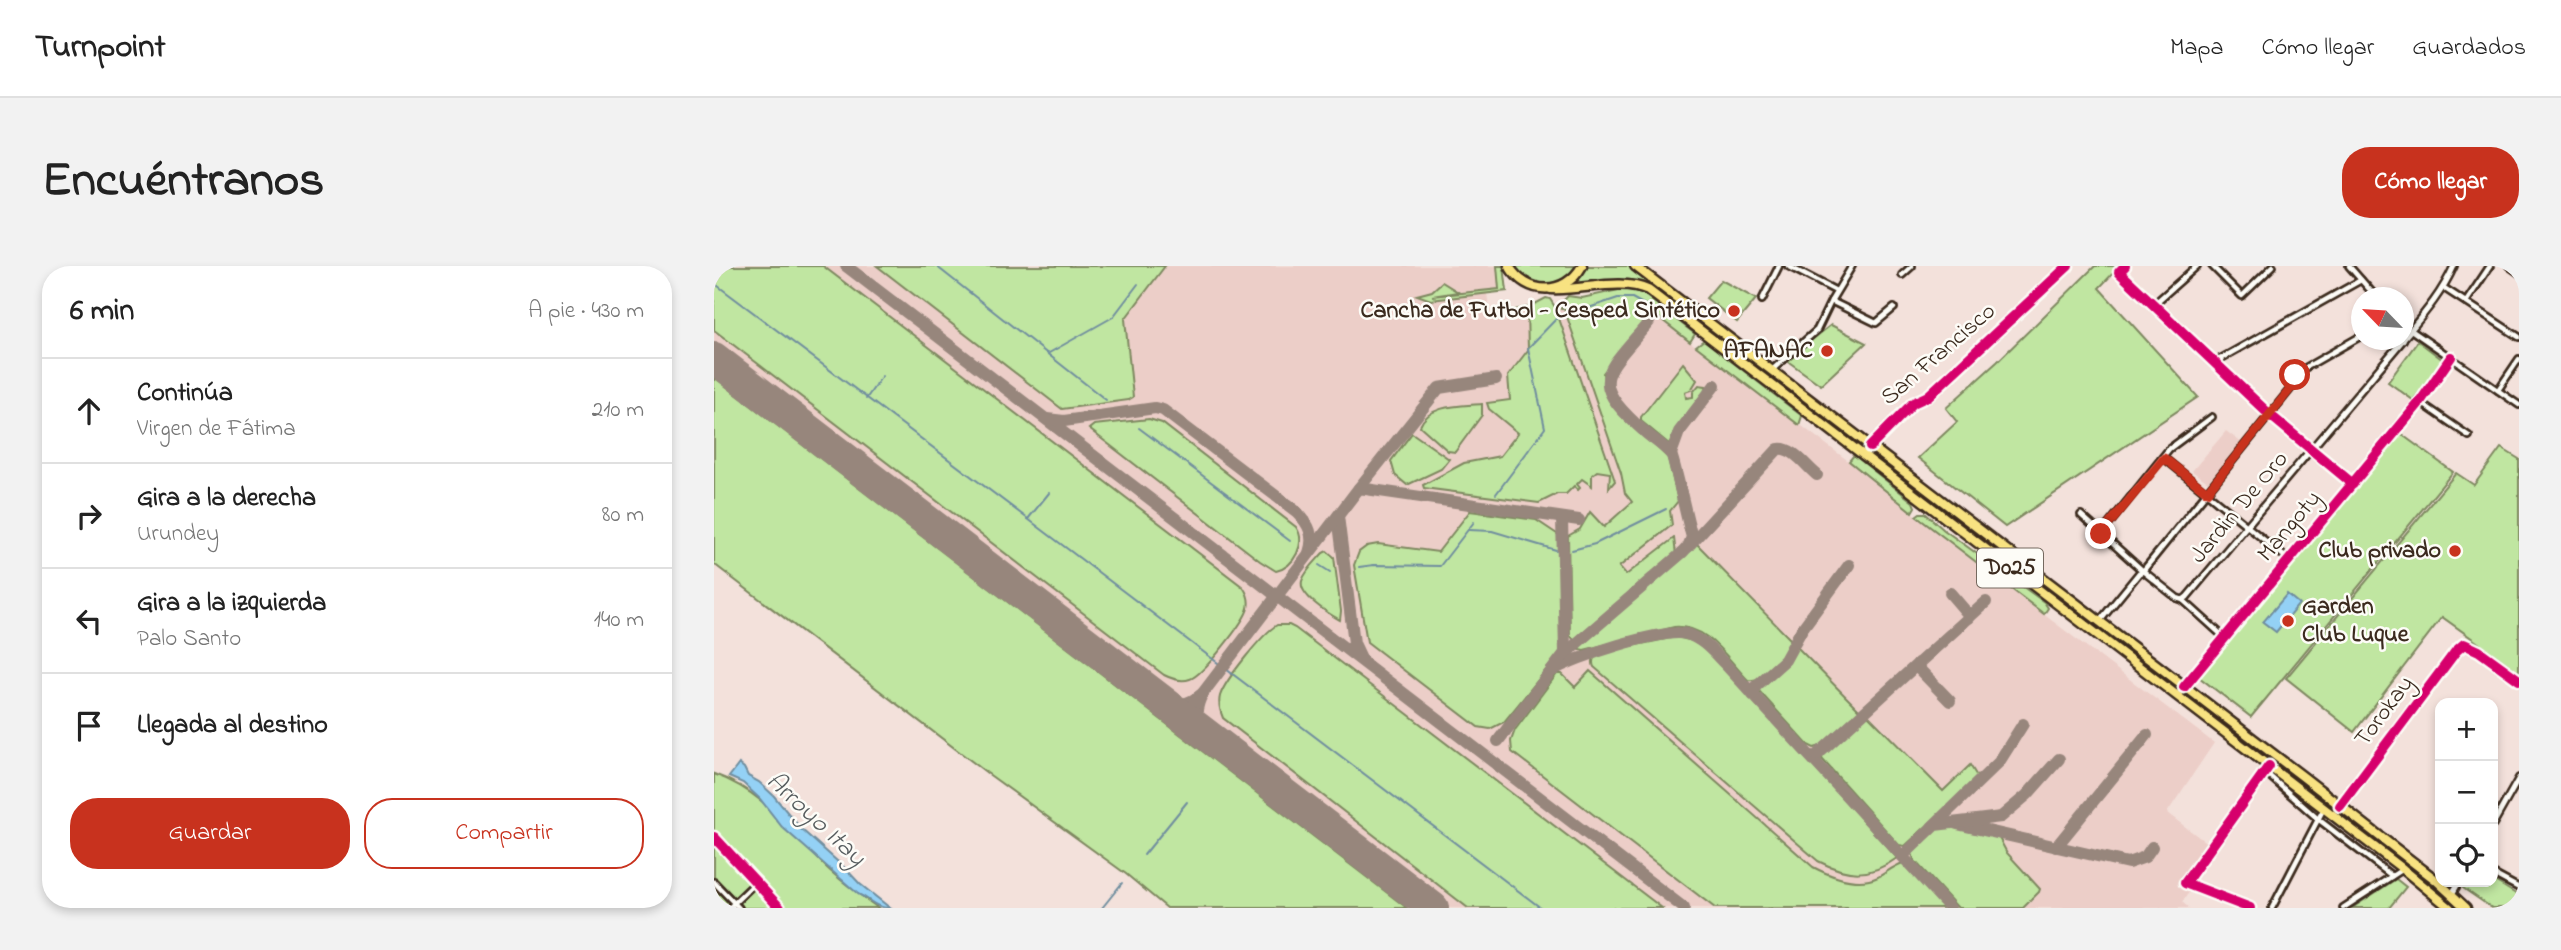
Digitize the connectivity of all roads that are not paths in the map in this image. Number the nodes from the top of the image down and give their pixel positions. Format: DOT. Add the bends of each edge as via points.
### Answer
graph roads {
  1 [pos="1509,266"];
  2 [pos="1582,266"];
  3 [pos="1779,266"];
  4 [pos="1852,266"];
  5 [pos="1912,266"];
  6 [pos="2067,266"];
  7 [pos="2125,266"];
  8 [pos="2197,266"];
  9 [pos="2212,266"];
  10 [pos="2273,266"];
  11 [pos="2349,266"];
  12 [pos="2454,266"];
  13 [pos="2490,266"];
  14 [pos="2509,266"];
  15 [pos="1638,267"];
  16 [pos="1791,267"];
  17 [pos="2519,273"];
  18 [pos="1902,275"];
  19 [pos="2361,280"];
  20 [pos="2367,287"];
  21 [pos="2444,288"];
  22 [pos="1551,289"];
  23 [pos="1836,291"];
  24 [pos="1762,300"];
  25 [pos="1831,301"];
  26 [pos="2466,302"];
  27 [pos="2153,305"];
  28 [pos="1894,308"];
  29 [pos="2414,324"];
  30 [pos="2519,337"];
  31 [pos="2414,338"];
  32 [pos="2351,342"];
  33 [pos="2393,350"];
  34 [pos="2451,358"];
  35 [pos="2519,359"];
  36 [pos="2213,363"];
  37 [pos="1771,370"];
  38 [pos="2498,390"];
  39 [pos="2420,402"];
  40 [pos="2519,405"];
  41 [pos="2270,415"];
  42 [pos="2212,417"];
  43 [pos="2469,436"];
  44 [pos="1870,447"];
  45 [pos="2313,449"];
  46 [pos="2164,458"];
  47 [pos="2354,484"];
  48 [pos="2207,492"];
  49 [pos="2081,515"];
  50 [pos="2248,526"];
  51 [pos="2101,534"];
  52 [pos="2293,558"];
  53 [pos="2144,571"];
  54 [pos="2054,587"];
  55 [pos="2047,597"];
  56 [pos="2183,600"];
  57 [pos="2099,622"];
  58 [pos="2225,638"];
  59 [pos="2519,681"];
  60 [pos="2184,687"];
  61 [pos="2267,769"];
  62 [pos="2519,778"];
  63 [pos="2340,806"];
  64 [pos="2324,808"];
  65 [pos="2498,815"];
  66 [pos="2318,819"];
  67 [pos="714,837"];
  68 [pos="2403,869"];
  69 [pos="2392,876"];
  70 [pos="2498,877"];
  71 [pos="714,882"];
  72 [pos="756,882"];
  73 [pos="2456,887"];
  74 [pos="2519,888"];
  75 [pos="2452,894"];
  76 [pos="734,903"];
  77 [pos="2463,905"];
  78 [pos="729,908"];
  79 [pos="739,908"];
  80 [pos="780,908"];
  81 [pos="2250,908"];
  82 [pos="2272,908"];
  83 [pos="2343,908"];
  84 [pos="2450,908"];
  85 [pos="2472,908"];
  1 -- 22 [label="highway, D025" via="1528,285"];
  2 -- 22 [label="highway" via="1570,281"];
  3 -- 24 [label="street"];
  4 -- 23 [label="street"];
  5 -- 18 [label="street"];
  6 -- 44 [label="street, San Francisco"];
  7 -- 27 [label="street" via="2119,272"];
  8 -- 27 [label="street"];
  9 -- 10 [label="street" via="2242,296"];
  11 -- 19 [label="street"];
  12 -- 21 [label="street, Jardin De Oro"];
  13 -- 26 [label="street"];
  14 -- 17 [label="street"];
  15 -- 37 [label="highway, D025"];
  16 -- 23 [label="street"];
  19 -- 20 [label="street"];
  19 -- 36 [label="street"];
  21 -- 26 [label="street"];
  21 -- 29 [label="street, Jardin De Oro"];
  22 -- 55 [label="highway, D025" via="1625,284 1648,290"];
  23 -- 25 [label="street"];
  25 -- 28 [label="street" via="1876,323"];
  25 -- 37 [label="street" via="1817,330"];
  26 -- 30 [label="street"];
  27 -- 36 [label="street"];
  31 -- 34 [label="street"];
  32 -- 41 [label="street" via="2298,372"];
  33 -- 45 [label="street, Jardin De Oro"];
  34 -- 38 [label="street"];
  34 -- 39 [label="street, Mangoty"];
  35 -- 38 [label="street"];
  36 -- 41 [label="street"];
  37 -- 44 [label="highway, D025"];
  38 -- 40 [label="street"];
  39 -- 43 [label="street"];
  39 -- 47 [label="street, Mangoty"];
  41 -- 45 [label="street"];
  41 -- 48 [label="street"];
  42 -- 46 [label="street" via="2169,449"];
  44 -- 54 [label="highway, D025"];
  45 -- 47 [label="street"];
  45 -- 50 [label="street, Jardin De Oro"];
  46 -- 48 [label="street"];
  46 -- 51 [label="street"];
  47 -- 52 [label="street, Mangoty"];
  48 -- 50 [label="street"];
  48 -- 53 [label="street"];
  49 -- 51 [label="street"];
  50 -- 52 [label="street" via="2285,557"];
  50 -- 56 [label="street, Jardin De Oro"];
  51 -- 53 [label="street"];
  52 -- 58 [label="street, Mangoty"];
  53 -- 56 [label="street"];
  53 -- 57 [label="street"];
  54 -- 55 [label="highway"];
  54 -- 57 [label="highway, D025"];
  55 -- 61 [label="highway, D025"];
  56 -- 58 [label="street"];
  57 -- 60 [label="highway, D025"];
  58 -- 60 [label="street, Mangoty"];
  59 -- 63 [label="street, Torokay" via="2464,644"];
  60 -- 63 [label="highway, D025"];
  61 -- 64 [label="highway, D025"];
  61 -- 66 [label="street"];
  61 -- 81 [label="street" via="2185,883"];
  62 -- 65 [label="street"];
  63 -- 75 [label="highway, D025"];
  64 -- 66 [label="street"];
  64 -- 68 [label="highway, D025"];
  66 -- 69 [label="street"];
  66 -- 82 [label="street"];
  67 -- 72 [label="street"];
  68 -- 69 [label="street"];
  68 -- 84 [label="highway, D025"];
  69 -- 83 [label="street"];
  70 -- 74 [label="street"];
  71 -- 76 [label="street"];
  72 -- 76 [label="street"];
  72 -- 80 [label="street"];
  73 -- 75 [label="street"];
  75 -- 77 [label="highway, D025"];
  76 -- 78 [label="street"];
  76 -- 79 [label="street"];
  77 -- 85 [label="highway"];
}
